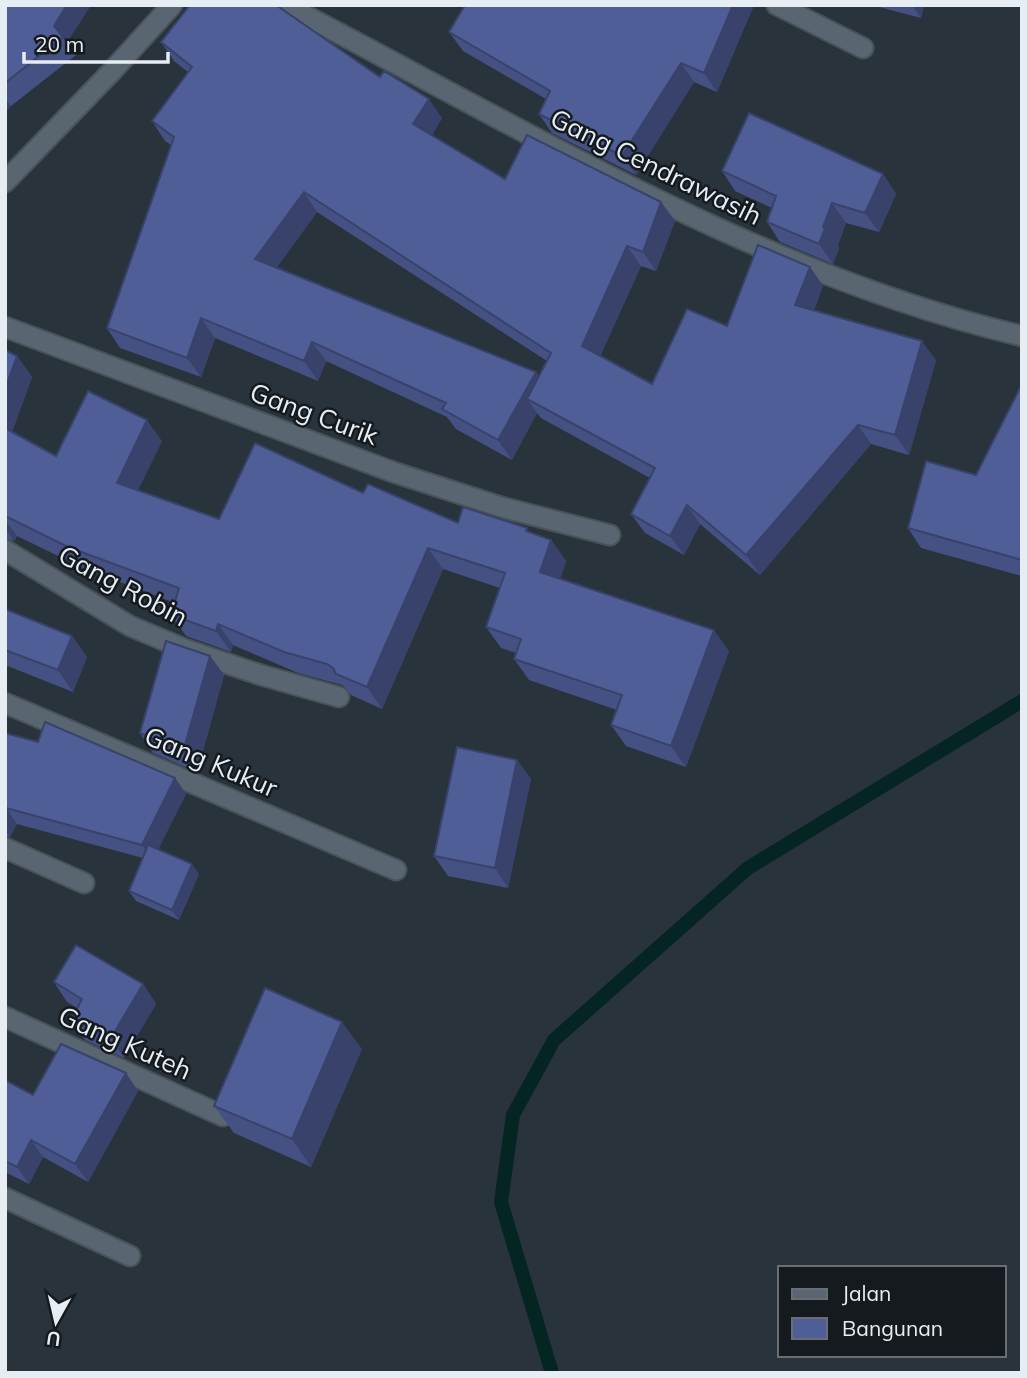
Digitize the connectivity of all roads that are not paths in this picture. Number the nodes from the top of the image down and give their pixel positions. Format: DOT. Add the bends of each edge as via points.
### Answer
graph roads {
  1 [pos="172,5"];
  2 [pos="285,5"];
  3 [pos="777,5"];
  4 [pos="863,48"];
  5 [pos="5,182"];
  6 [pos="5,327"];
  7 [pos="1022,336"];
  8 [pos="610,535"];
  9 [pos="5,550"];
  10 [pos="340,697"];
  11 [pos="5,703"];
  12 [pos="5,848"];
  13 [pos="396,870"];
  14 [pos="84,883"];
  15 [pos="5,1017"];
  16 [pos="223,1116"];
  17 [pos="5,1198"];
  18 [pos="130,1256"];
  1 -- 5 [label="street"];
  2 -- 7 [label="street, Gang Cendrawasih" via="545,144 743,240 839,280"];
  3 -- 4 [label="street"];
  6 -- 8 [label="street, Gang Curik" via="393,472 501,507"];
  9 -- 10 [label="street, Gang Robin" via="130,626 199,654"];
  11 -- 13 [label="street, Gang Kukur"];
  12 -- 14 [label="street"];
  15 -- 16 [label="street, Gang Kuteh"];
  17 -- 18 [label="street"];
}
